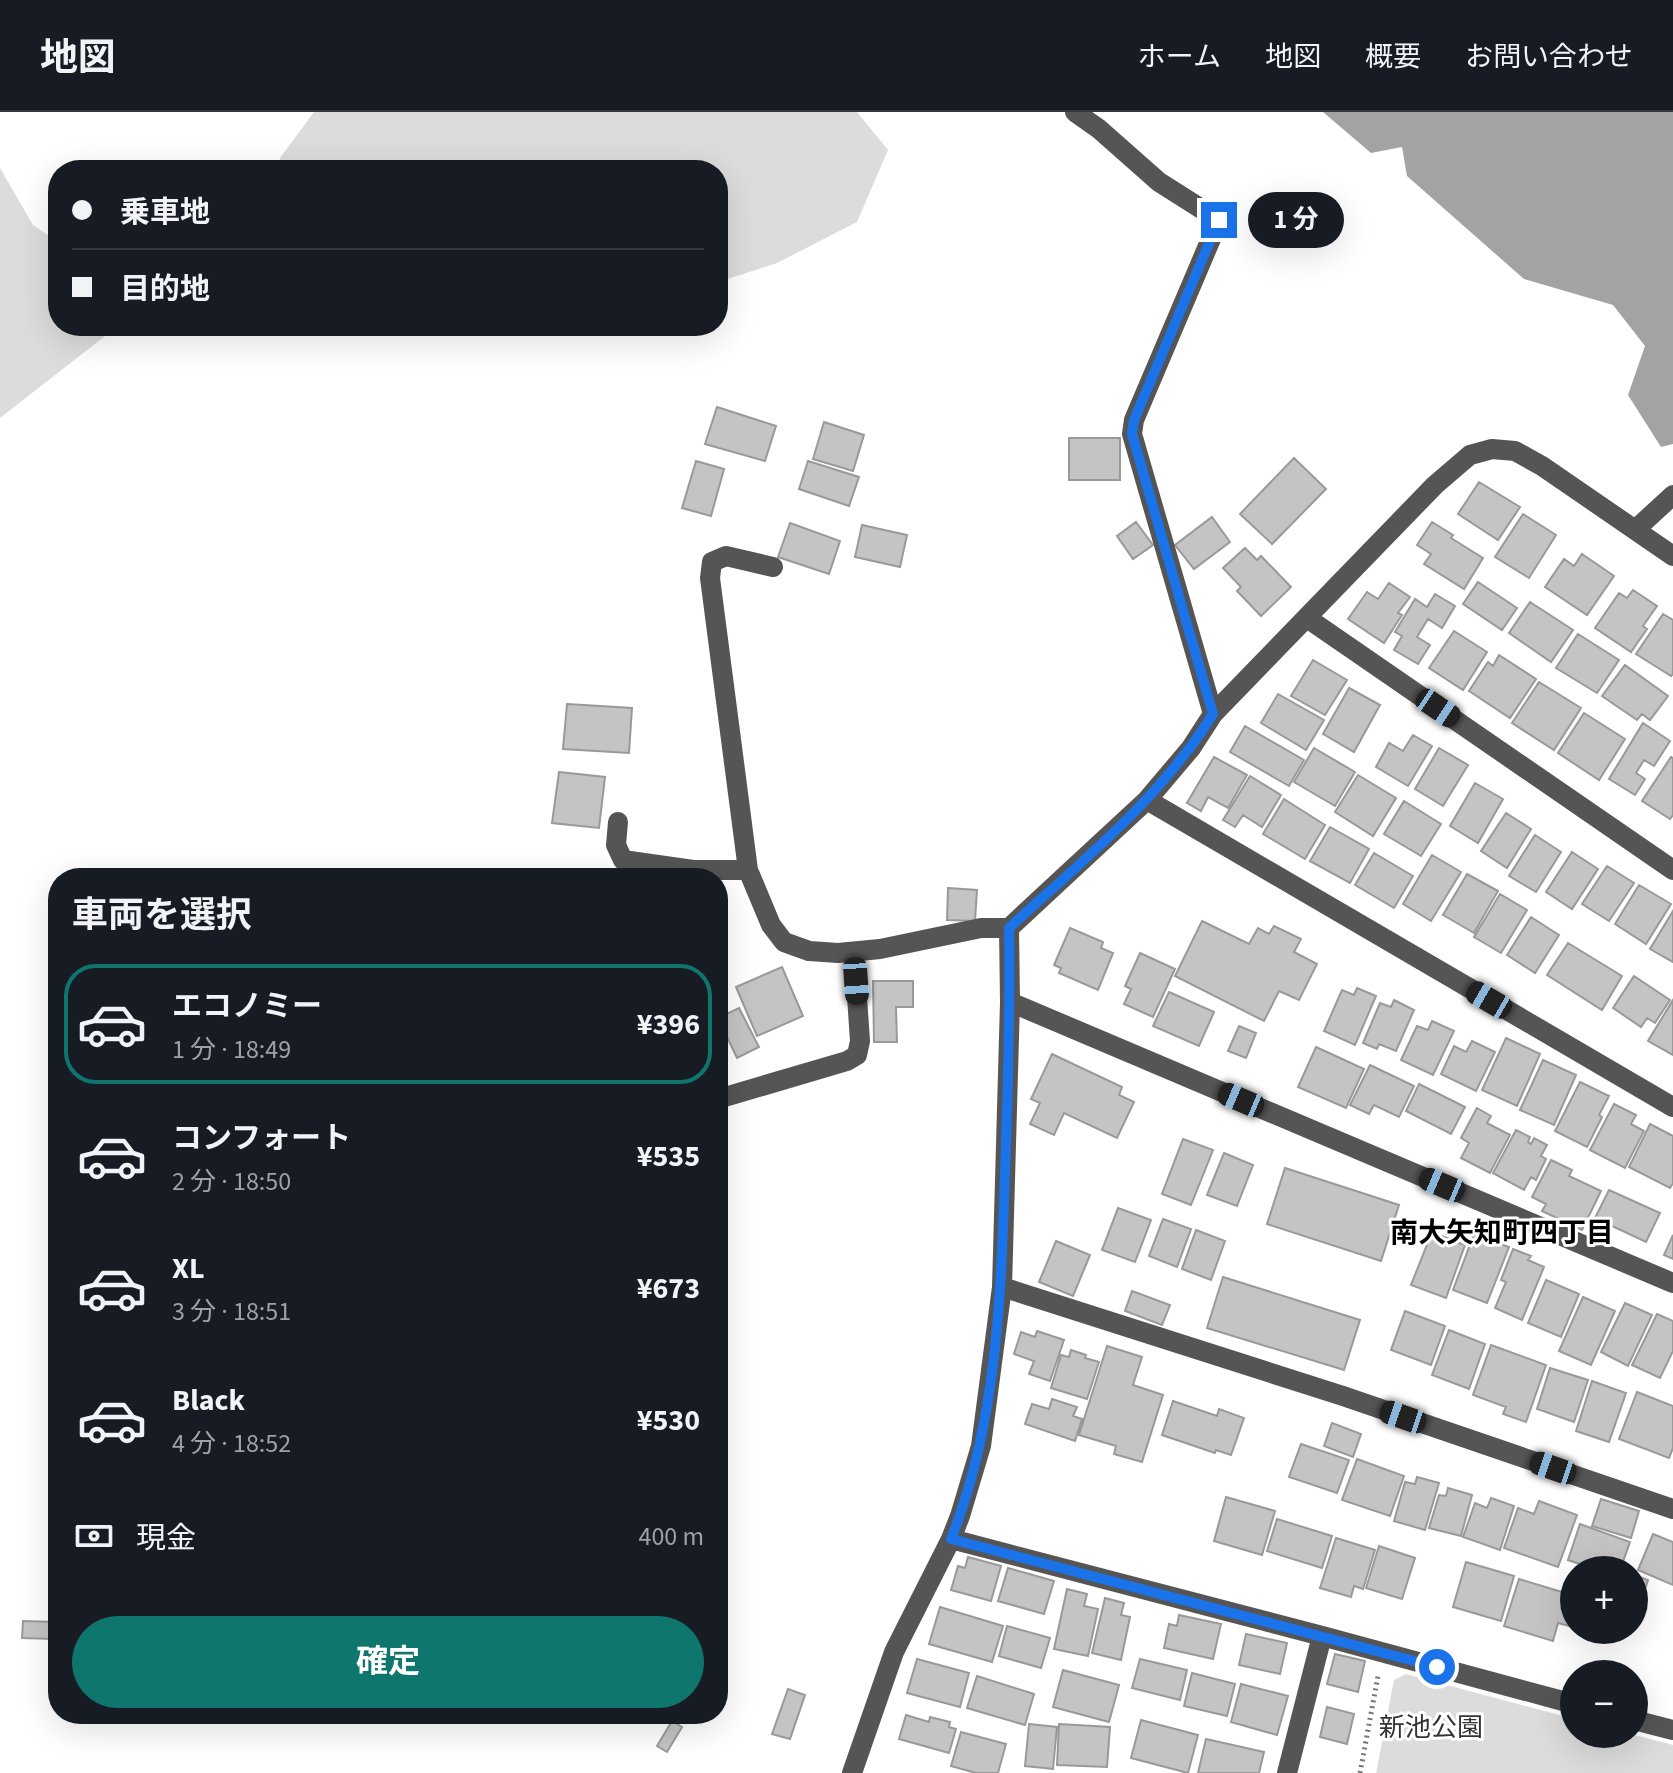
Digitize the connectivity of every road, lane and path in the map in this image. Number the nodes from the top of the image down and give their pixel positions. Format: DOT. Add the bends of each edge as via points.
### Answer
graph roads {
  1 [pos="1075,112"];
  2 [pos="1673,495"];
  3 [pos="1635,530"];
  4 [pos="1673,556"];
  5 [pos="773,567"];
  6 [pos="1307,618"];
  7 [pos="1213,714"];
  8 [pos="1147,800"];
  9 [pos="618,822"];
  10 [pos="679,868"];
  11 [pos="728,870"];
  12 [pos="748,870"];
  13 [pos="1673,870"];
  14 [pos="1009,928"];
  15 [pos="854,952"];
  16 [pos="1010,1002"];
  17 [pos="728,1096"];
  18 [pos="1673,1107"];
  19 [pos="1673,1283"];
  20 [pos="1002,1287"];
  21 [pos="1673,1509"];
  22 [pos="951,1539"];
  23 [pos="1322,1636"];
  24 [pos="1383,1652"];
  25 [pos="1560,1700"];
  26 [pos="1648,1724"];
  27 [pos="1673,1730"];
  28 [pos="852,1773"];
  29 [pos="1287,1773"];
  30 [pos="1360,1773"];
  1 -- 7 [label="street" via="1159,182 1219,220 1132,434"];
  2 -- 3 [label="street"];
  3 -- 4 [label="street"];
  3 -- 6 [label="street" via="1542,466 1515,451 1492,449 1470,455 1435,485"];
  5 -- 12 [label="street" via="726,556 712,562 710,578"];
  6 -- 7 [label="street"];
  6 -- 13 [label="street"];
  7 -- 8 [label="street"];
  8 -- 14 [label="street"];
  8 -- 18 [label="street"];
  9 -- 10 [label="street" via="616,845 623,860"];
  11 -- 12 [label="street"];
  12 -- 15 [label="street" via="771,925 784,942 809,951"];
  14 -- 15 [label="street" via="981,928"];
  14 -- 16 [label="street"];
  15 -- 17 [label="street" via="857,1055"];
  16 -- 19 [label="street"];
  16 -- 20 [label="street"];
  20 -- 21 [label="street"];
  20 -- 22 [label="street" via="981,1446"];
  22 -- 23 [label="street"];
  22 -- 28 [label="street" via="894,1652"];
  23 -- 24 [label="street"];
  23 -- 29 [label="street"];
  24 -- 25 [label="street"];
  24 -- 30 [label="path"];
  26 -- 27 [label="street"];
}
